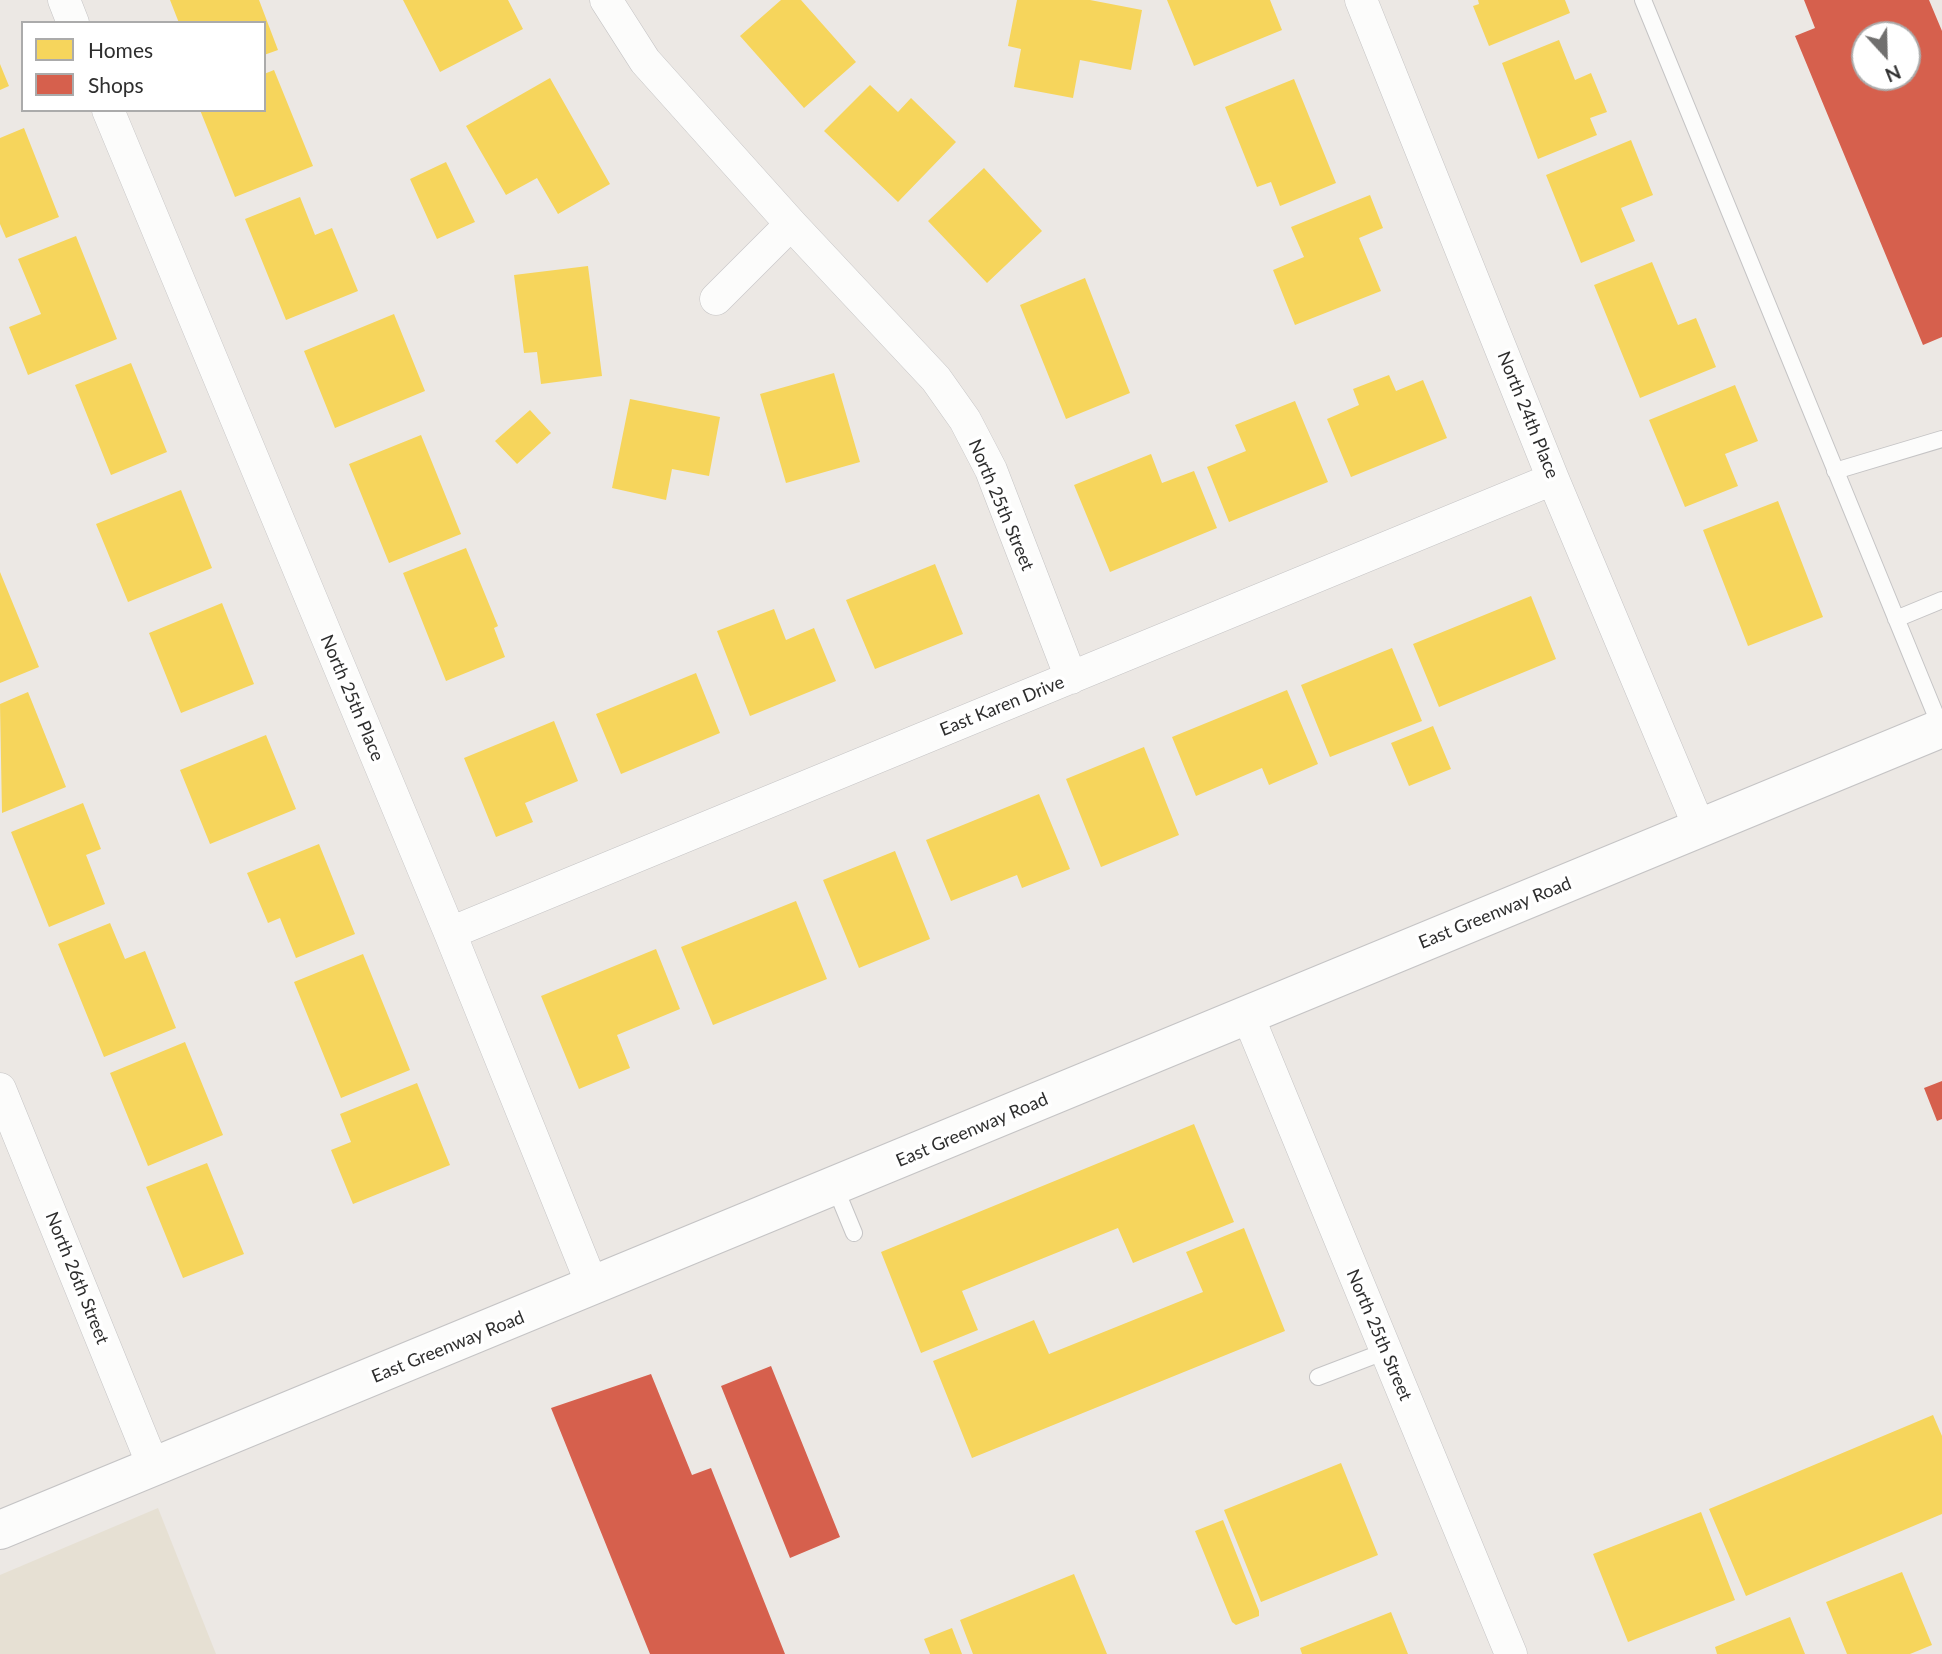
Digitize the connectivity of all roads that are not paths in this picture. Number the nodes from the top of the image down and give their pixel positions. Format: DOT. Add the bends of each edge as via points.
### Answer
graph roads {
  1 [pos="64,0"];
  2 [pos="606,0"];
  3 [pos="1362,0"];
  4 [pos="1643,0"];
  5 [pos="72,21"];
  6 [pos="109,112"];
  7 [pos="791,225"];
  8 [pos="716,299"];
  9 [pos="1942,439"];
  10 [pos="1835,471"];
  11 [pos="1553,479"];
  12 [pos="1942,600"];
  13 [pos="1896,619"];
  14 [pos="1071,678"];
  15 [pos="1942,728"];
  16 [pos="1699,829"];
  17 [pos="450,933"];
  18 [pos="1248,1016"];
  19 [pos="0,1089"];
  20 [pos="835,1187"];
  21 [pos="854,1233"];
  22 [pos="593,1287"];
  23 [pos="1385,1351"];
  24 [pos="1318,1377"];
  25 [pos="154,1468"];
  26 [pos="0,1530"];
  27 [pos="1511,1654"];
  1 -- 5 [label="street"];
  2 -- 7 [label="street, North 25th Street" via="645,61"];
  3 -- 11 [label="street, North 24th Place"];
  4 -- 10 [label="lane"];
  6 -- 17 [label="street, North 25th Place"];
  7 -- 8 [label="street"];
  7 -- 14 [label="street, North 25th Street" via="936,379 965,421 991,470"];
  9 -- 10 [label="lane"];
  10 -- 13 [label="lane"];
  11 -- 14 [label="street, East Karen Drive"];
  11 -- 16 [label="street, North 24th Place"];
  12 -- 13 [label="lane"];
  13 -- 15 [label="lane"];
  14 -- 17 [label="street, East Karen Drive"];
  15 -- 16 [label="street, East Greenway Road"];
  16 -- 18 [label="street, East Greenway Road"];
  17 -- 22 [label="street, North 25th Place"];
  18 -- 20 [label="street, East Greenway Road"];
  18 -- 23 [label="street, North 25th Street"];
  19 -- 25 [label="street, North 26th Street"];
  20 -- 21 [label="lane"];
  20 -- 22 [label="street, East Greenway Road"];
  22 -- 25 [label="street, East Greenway Road"];
  23 -- 24 [label="lane"];
  23 -- 27 [label="street, North 25th Street"];
  25 -- 26 [label="street, East Greenway Road"];
}
